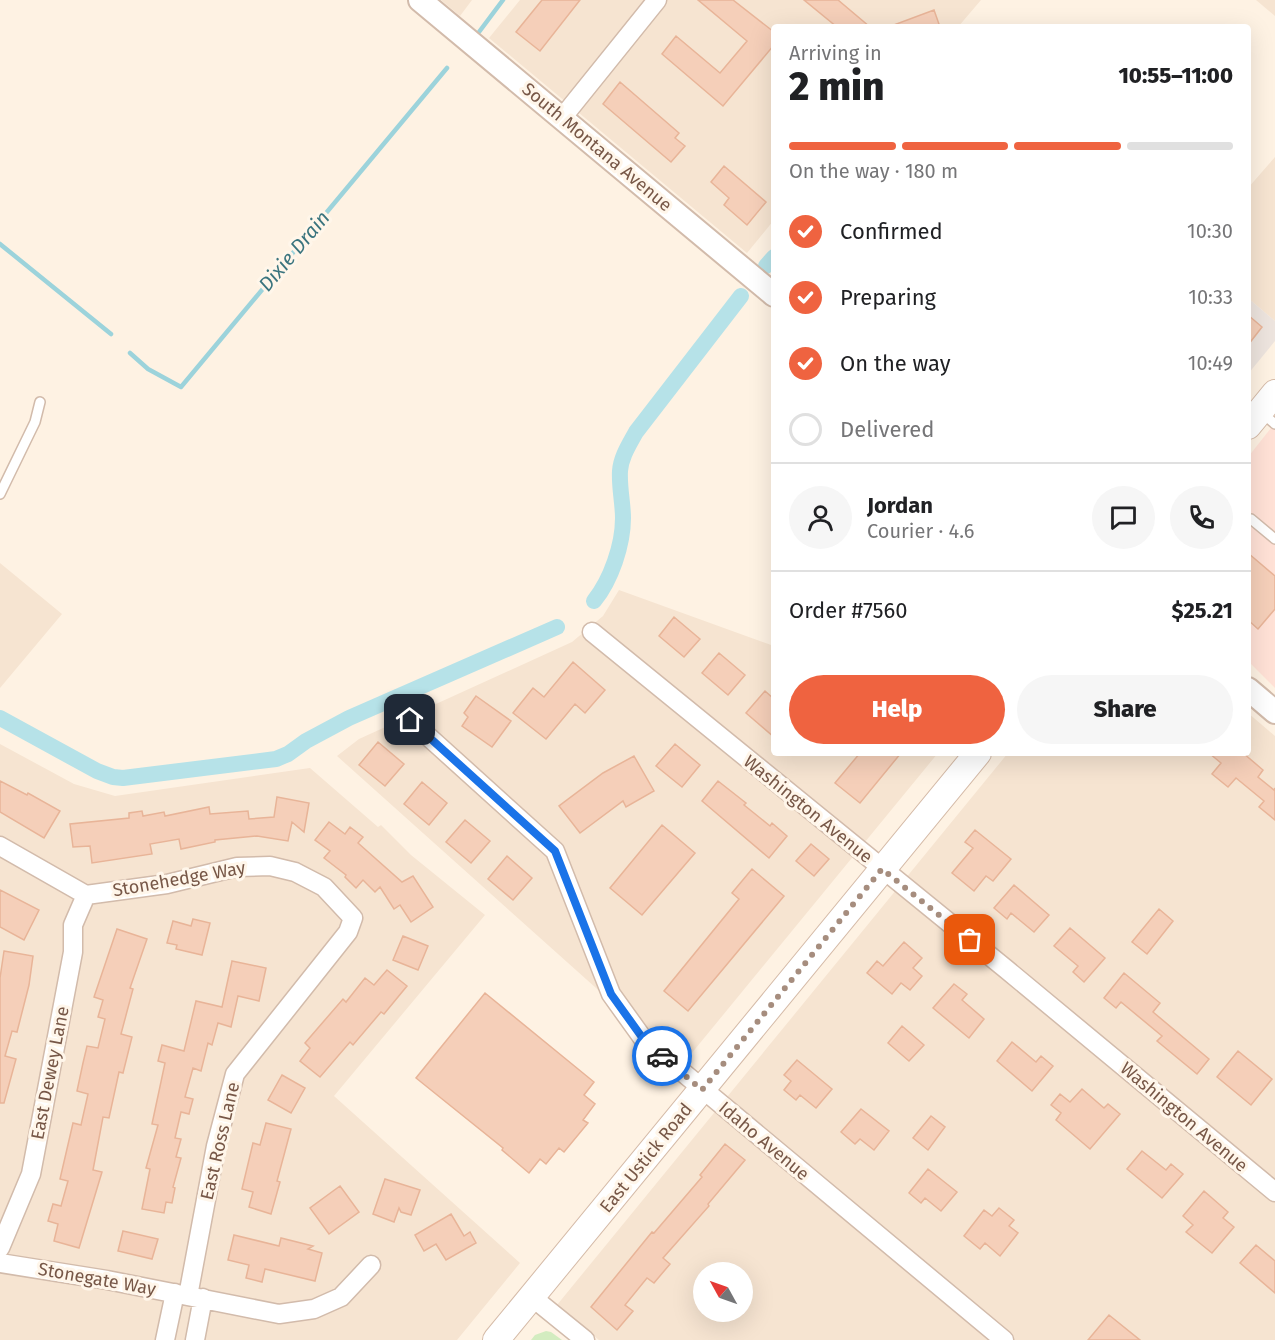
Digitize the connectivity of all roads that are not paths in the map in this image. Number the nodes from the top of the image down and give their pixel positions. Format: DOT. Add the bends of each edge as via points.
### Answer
graph roads {
  1 [pos="420,0"];
  2 [pos="657,0"];
  3 [pos="562,118"];
  4 [pos="771,292"];
  5 [pos="40,402"];
  6 [pos="0,494"];
  7 [pos="1251,519"];
  8 [pos="1275,539"];
  9 [pos="592,632"];
  10 [pos="1251,692"];
  11 [pos="1275,712"];
  12 [pos="410,720"];
  13 [pos="976,756"];
  14 [pos="0,846"];
  15 [pos="882,869"];
  16 [pos="86,895"];
  17 [pos="353,918"];
  18 [pos="702,1090"];
  19 [pos="1275,1192"];
  20 [pos="0,1248"];
  21 [pos="0,1263"];
  22 [pos="371,1265"];
  23 [pos="190,1296"];
  24 [pos="532,1297"];
  25 [pos="165,1340"];
  26 [pos="195,1340"];
  27 [pos="496,1340"];
  28 [pos="585,1340"];
  29 [pos="1004,1340"];
  1 -- 3 [label="street, South Montana Avenue"];
  2 -- 3 [label="street"];
  3 -- 4 [label="street, South Montana Avenue"];
  5 -- 6 [label="lane" via="35,422"];
  7 -- 8 [label="lane"];
  9 -- 15 [label="street, Washington Avenue"];
  10 -- 11 [label="street"];
  12 -- 18 [label="street, Idaho Avenue" via="555,851 611,994 644,1040"];
  13 -- 15 [label="main road, East Ustick Road"];
  14 -- 16 [label="street, Stonehedge Way"];
  15 -- 18 [label="main road, East Ustick Road"];
  15 -- 19 [label="street, Washington Avenue"];
  16 -- 17 [label="street, Stonehedge Way" via="167,884 237,867 270,866 295,872 324,887"];
  16 -- 20 [label="street, East Dewey Lane" via="73,925 74,952 30,1174"];
  17 -- 23 [label="street, East Ross Lane" via="348,932 235,1074 216,1146"];
  18 -- 24 [label="main road, East Ustick Road"];
  18 -- 29 [label="street, Idaho Avenue"];
  21 -- 23 [label="street, Stonegate Way"];
  22 -- 23 [label="street, Stonegate Way" via="341,1297 314,1309 279,1314"];
  23 -- 25 [label="street, East Ross Lane"];
  23 -- 26 [label="street, East Ross Lane"];
  24 -- 27 [label="main road, East Ustick Road"];
  24 -- 28 [label="street"];
}
